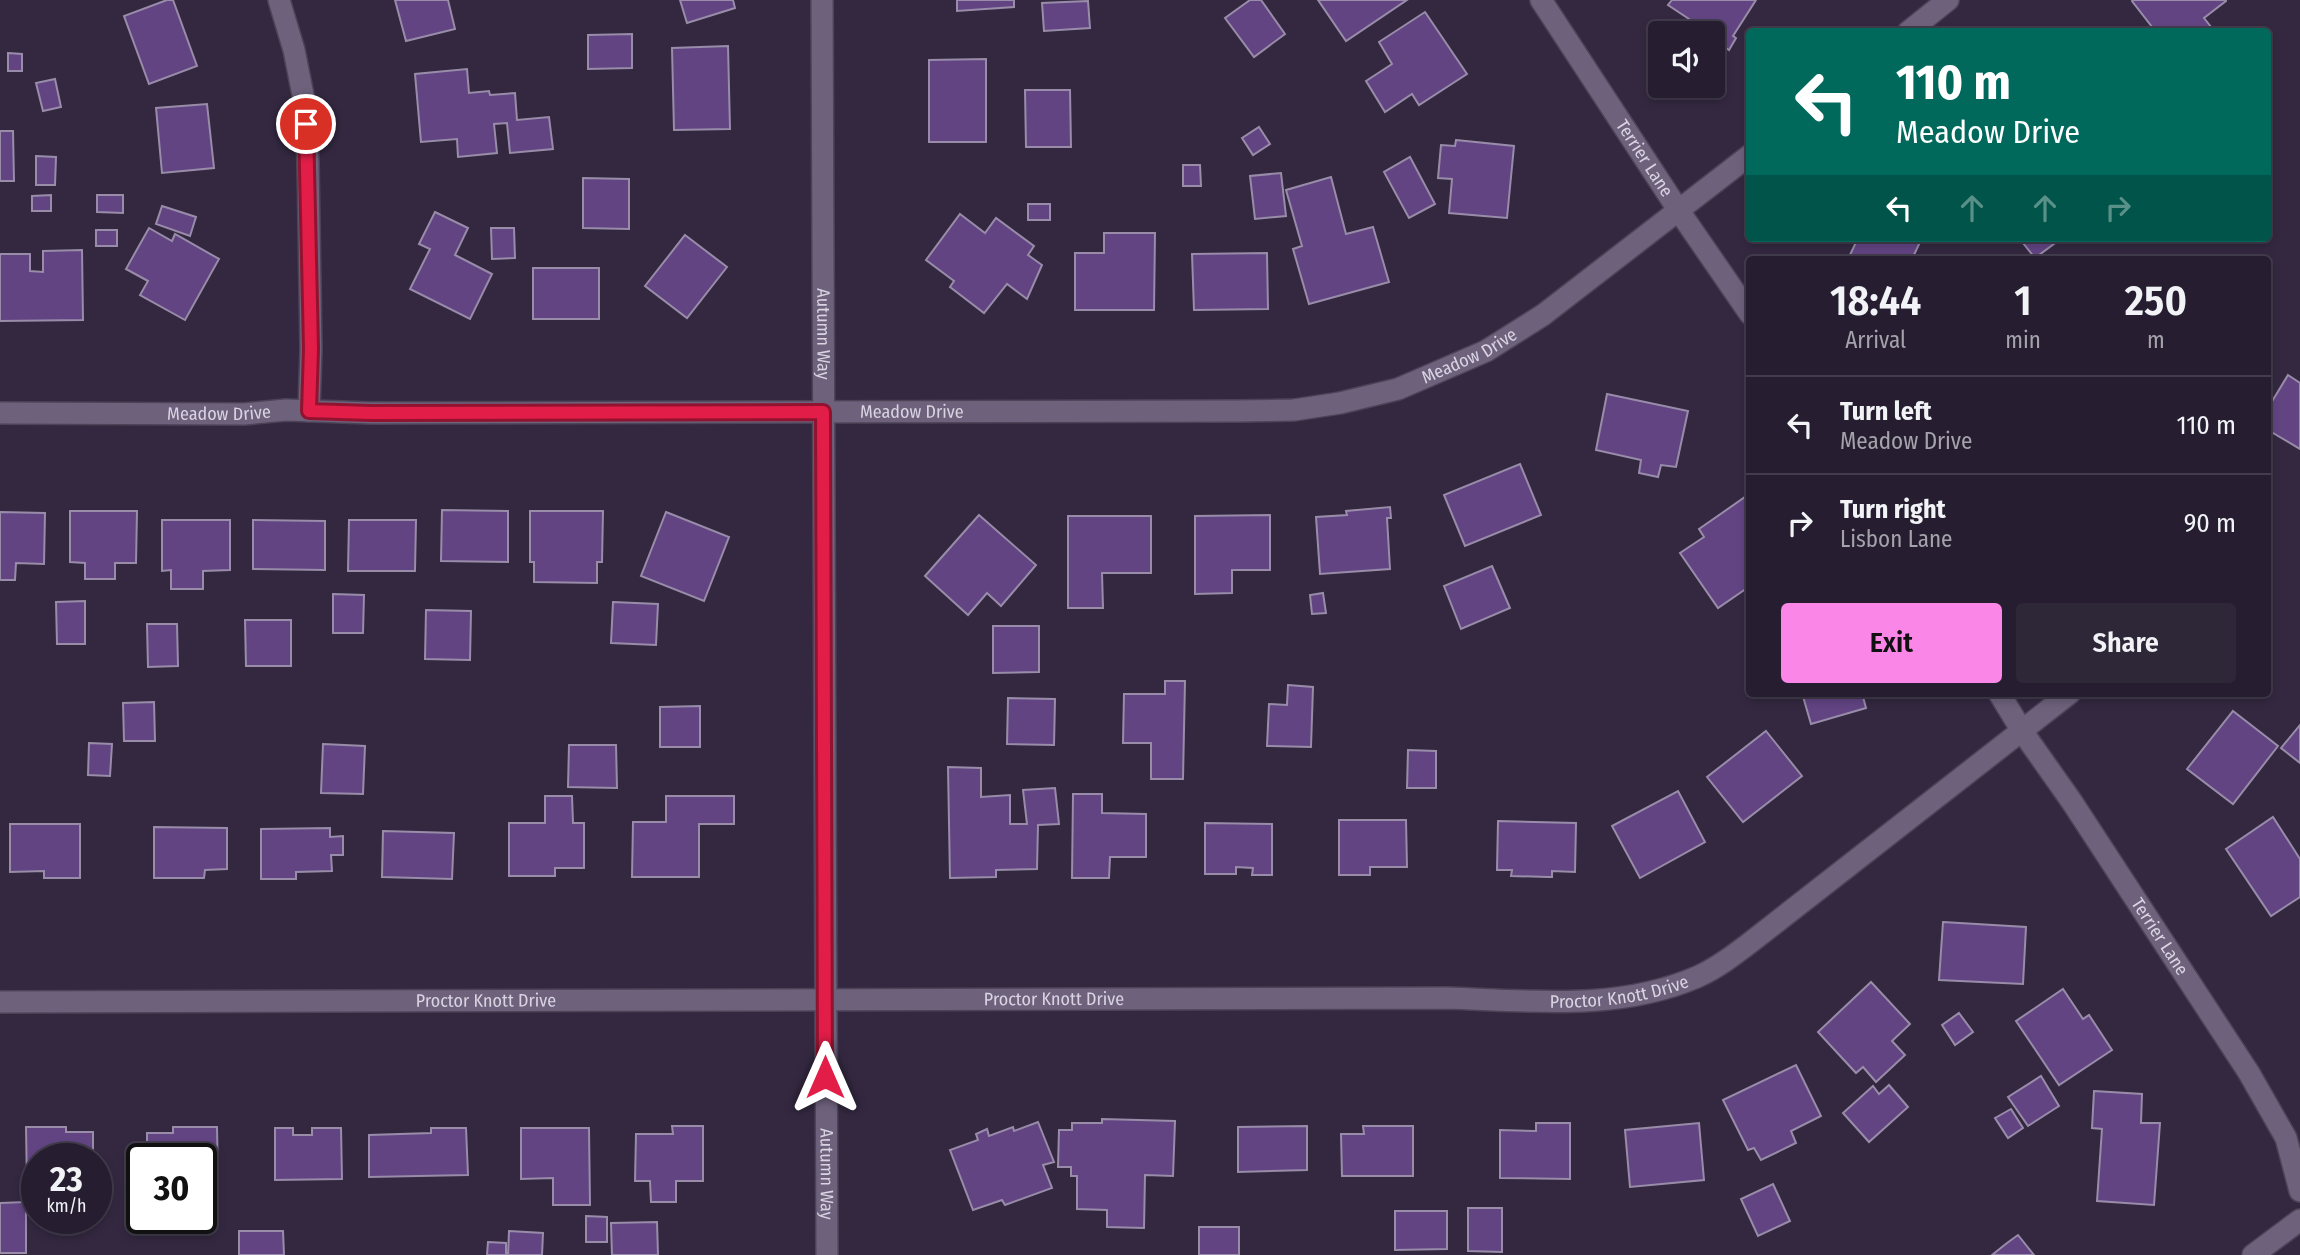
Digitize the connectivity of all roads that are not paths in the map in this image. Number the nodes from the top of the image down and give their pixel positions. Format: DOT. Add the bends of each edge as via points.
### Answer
graph roads {
  1 [pos="279,0"];
  2 [pos="822,0"];
  3 [pos="1541,0"];
  4 [pos="1948,0"];
  5 [pos="1913,28"];
  6 [pos="1746,158"];
  7 [pos="1679,211"];
  8 [pos="1746,308"];
  9 [pos="309,411"];
  10 [pos="823,412"];
  11 [pos="0,413"];
  12 [pos="2001,697"];
  13 [pos="2065,697"];
  14 [pos="2022,731"];
  15 [pos="824,1000"];
  16 [pos="0,1002"];
  17 [pos="2300,1191"];
  18 [pos="2300,1220"];
  19 [pos="827,1255"];
  20 [pos="2253,1255"];
  1 -- 9 [label="street" via="305,105"];
  2 -- 10 [label="street, Autumn Way"];
  3 -- 7 [label="street, Terrier Lane"];
  4 -- 5 [label="street"];
  6 -- 7 [label="street, Meadow Drive"];
  7 -- 8 [label="street, Terrier Lane"];
  7 -- 10 [label="street, Meadow Drive" via="1543,314 1486,351 1398,389 1340,403 1237,411"];
  9 -- 10 [label="street, Meadow Drive"];
  9 -- 11 [label="street, Meadow Drive"];
  10 -- 15 [label="street, Autumn Way"];
  12 -- 14 [label="street, Terrier Lane"];
  13 -- 14 [label="street, Proctor Knott Drive"];
  14 -- 15 [label="street, Proctor Knott Drive" via="1722,963 1699,976 1634,997 1566,1002 1448,998"];
  14 -- 17 [label="street, Terrier Lane" via="2249,1073 2286,1138"];
  15 -- 16 [label="street, Proctor Knott Drive"];
  15 -- 19 [label="street, Autumn Way"];
  18 -- 20 [label="street"];
}
